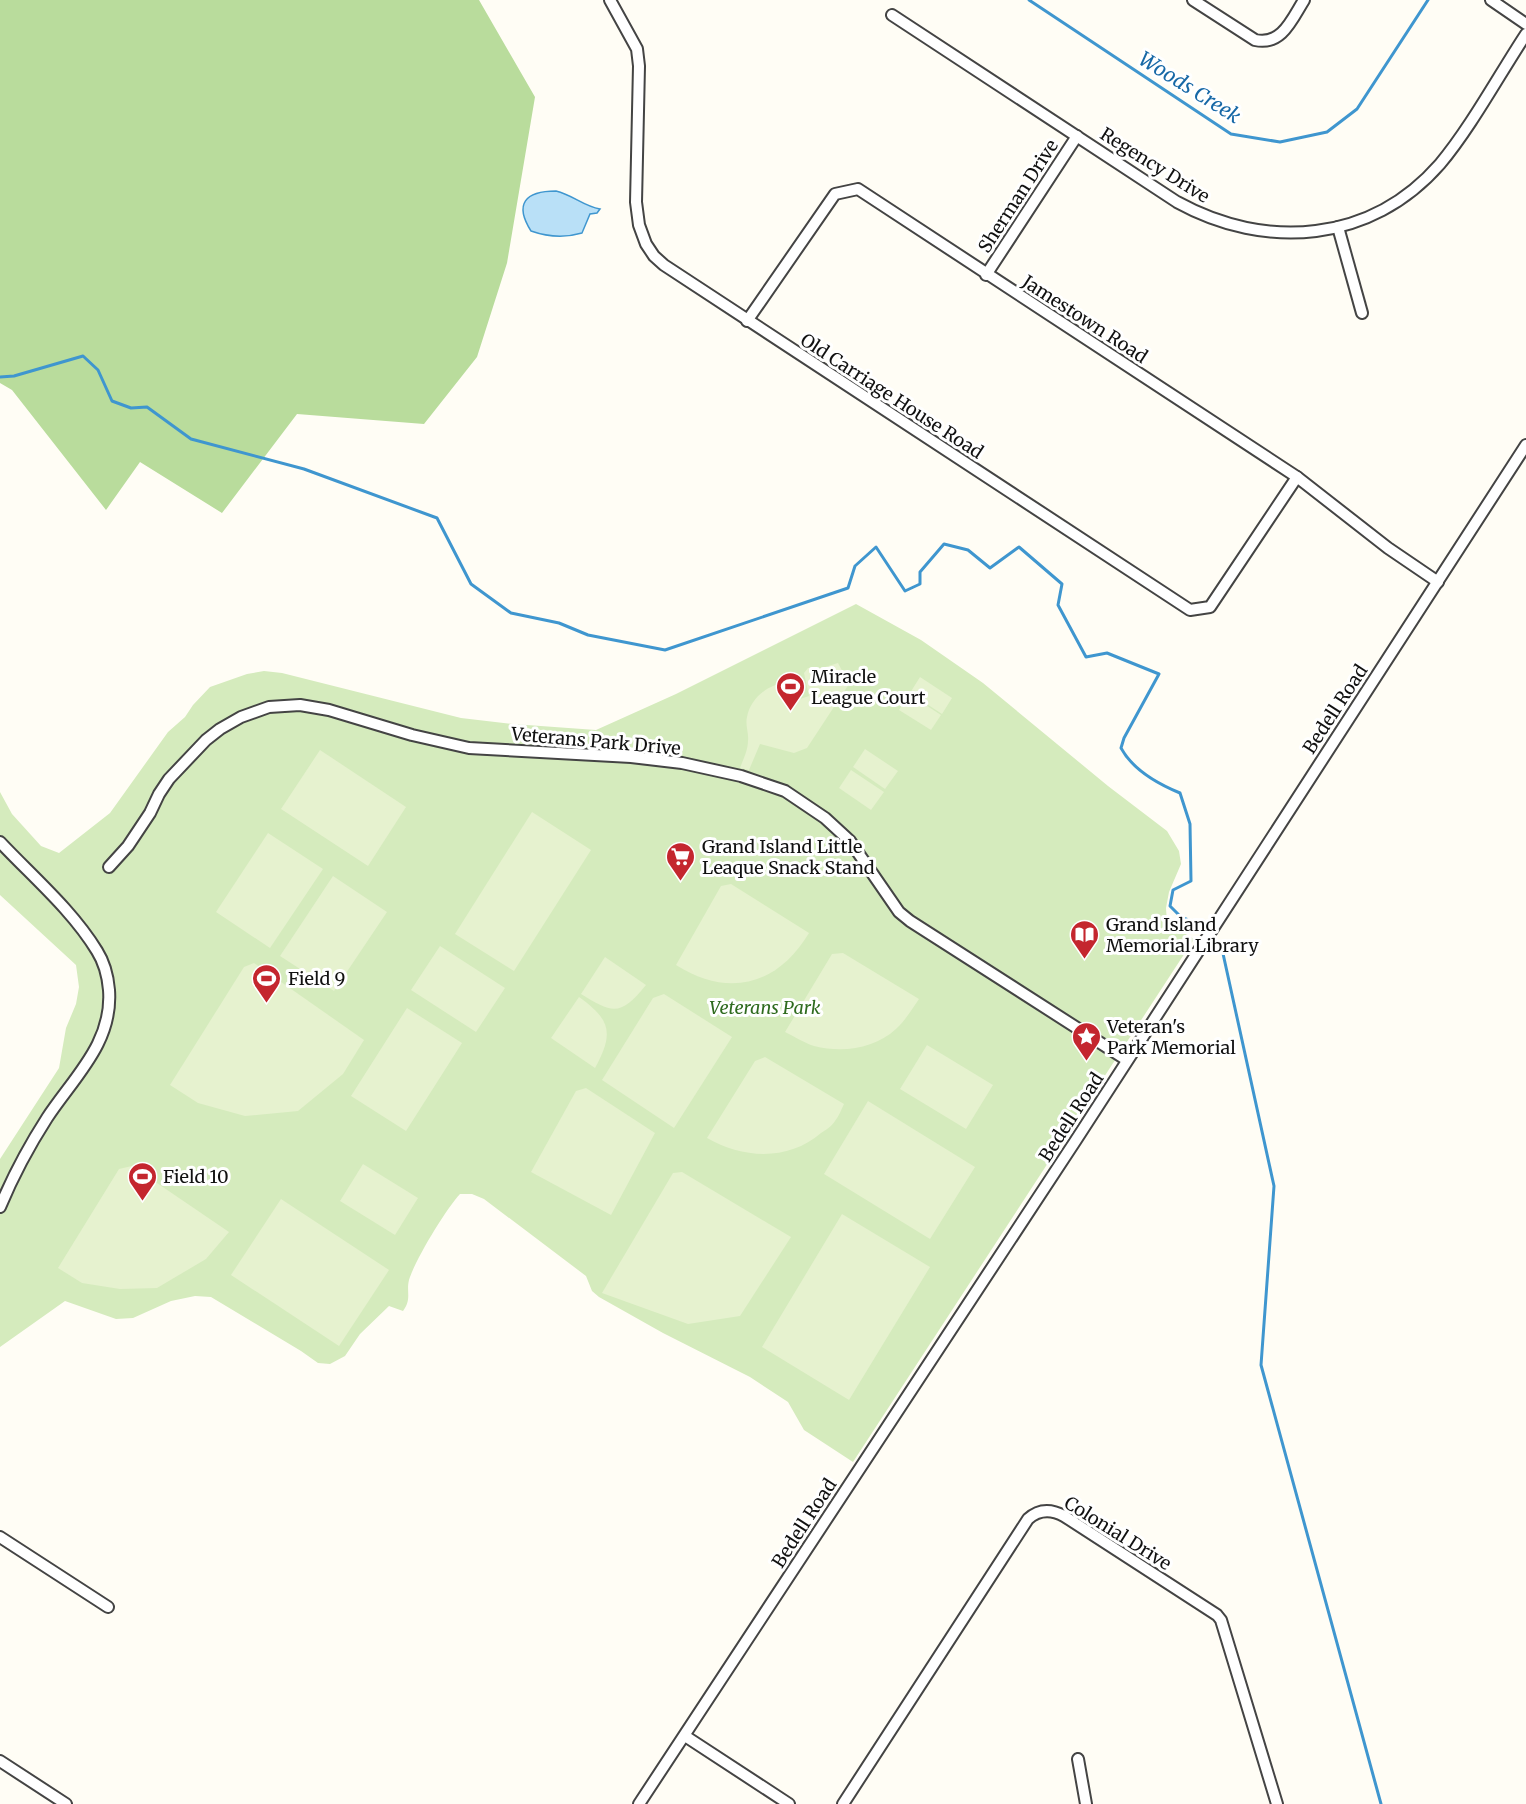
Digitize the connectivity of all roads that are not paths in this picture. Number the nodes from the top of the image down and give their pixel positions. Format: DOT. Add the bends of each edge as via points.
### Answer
graph roads {
  1 [pos="610,0"];
  2 [pos="1194,0"];
  3 [pos="1304,0"];
  4 [pos="1491,0"];
  5 [pos="892,15"];
  6 [pos="1526,24"];
  7 [pos="1526,34"];
  8 [pos="1077,136"];
  9 [pos="1338,227"];
  10 [pos="986,275"];
  11 [pos="1362,313"];
  12 [pos="747,321"];
  13 [pos="1526,445"];
  14 [pos="1522,460"];
  15 [pos="1297,477"];
  16 [pos="1438,582"];
  17 [pos="0,842"];
  18 [pos="109,867"];
  19 [pos="1127,1060"];
  20 [pos="0,1207"];
  21 [pos="0,1537"];
  22 [pos="108,1606"];
  23 [pos="685,1736"];
  24 [pos="1078,1760"];
  25 [pos="0,1761"];
  26 [pos="66,1804"];
  27 [pos="639,1804"];
  28 [pos="789,1804"];
  29 [pos="843,1804"];
  30 [pos="1086,1804"];
  31 [pos="1277,1804"];
  1 -- 12 [label="street, Old Carriage House Road" via="637,49 636,202 646,244 664,265"];
  2 -- 3 [label="street" via="1263,42 1284,31"];
  4 -- 6 [label="street"];
  5 -- 8 [label="street, Regency Drive"];
  7 -- 9 [label="street, Regency Drive" via="1439,165 1394,202"];
  8 -- 9 [label="street, Regency Drive" via="1177,202 1235,227 1276,233"];
  8 -- 10 [label="street, Sherman Drive"];
  9 -- 11 [label="street"];
  10 -- 12 [label="street, Jamestown Road" via="858,189 835,194"];
  10 -- 15 [label="street, Jamestown Road"];
  12 -- 15 [label="street, Old Carriage House Road" via="1190,610 1210,607"];
  13 -- 14 [label="street, Bedell Road"];
  14 -- 16 [label="street, Bedell Road"];
  15 -- 16 [label="street, Jamestown Road"];
  16 -- 19 [label="street, Bedell Road"];
  17 -- 20 [label="street" via="61,905 93,945 108,981 110,1004 96,1051 47,1119 12,1178"];
  18 -- 19 [label="street, Veterans Park Drive" via="128,846 169,779 206,740 241,717 269,707 300,705 329,710 469,748 682,763 741,776 795,796 850,841 899,912 910,921"];
  19 -- 23 [label="street, Bedell Road"];
  21 -- 22 [label="street"];
  23 -- 27 [label="street, Bedell Road"];
  23 -- 28 [label="street"];
  24 -- 30 [label="street"];
  25 -- 26 [label="street"];
  29 -- 31 [label="street, Colonial Drive" via="1028,1519 1048,1510 1064,1516 1221,1620"];
}
